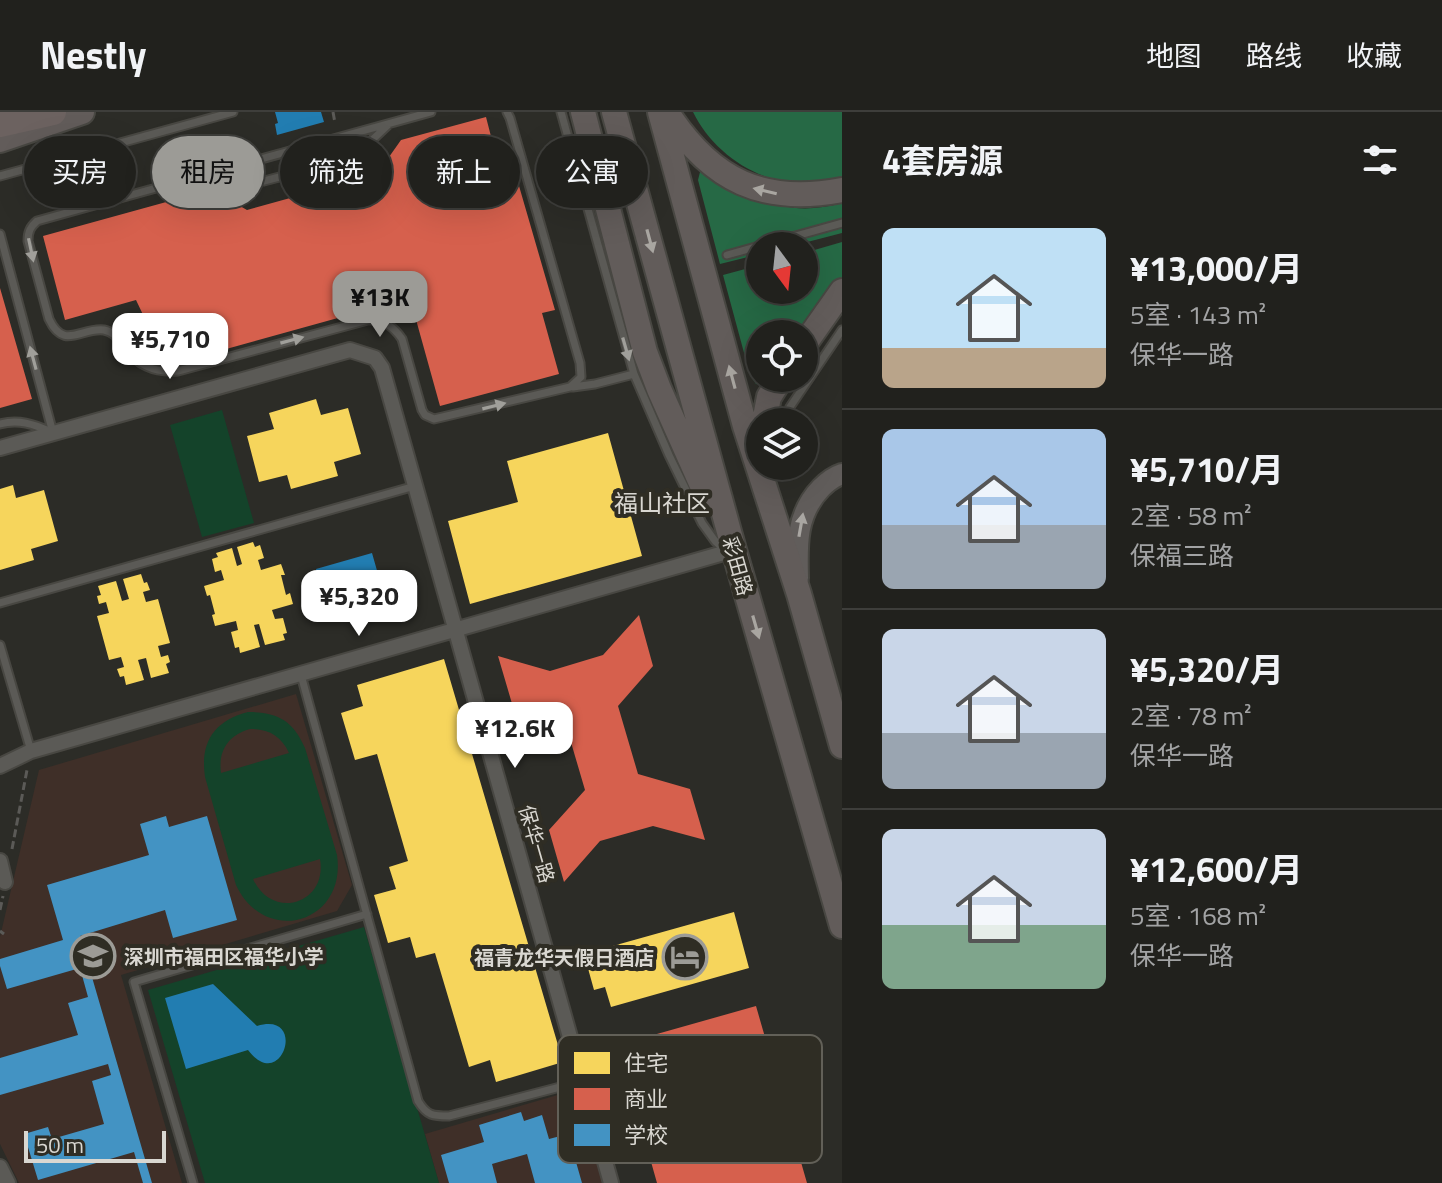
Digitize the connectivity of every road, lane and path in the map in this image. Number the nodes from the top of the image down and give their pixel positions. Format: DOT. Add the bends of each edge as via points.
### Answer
graph roads {
  1 [pos="53,112"];
  2 [pos="82,112"];
  3 [pos="233,112"];
  4 [pos="431,112"];
  5 [pos="507,112"];
  6 [pos="561,112"];
  7 [pos="583,112"];
  8 [pos="614,112"];
  9 [pos="660,112"];
  10 [pos="667,112"];
  11 [pos="389,123"];
  12 [pos="0,124"];
  13 [pos="0,140"];
  14 [pos="264,158"];
  15 [pos="0,176"];
  16 [pos="264,181"];
  17 [pos="152,189"];
  18 [pos="842,190"];
  19 [pos="842,223"];
  20 [pos="0,234"];
  21 [pos="727,255"];
  22 [pos="619,285"];
  23 [pos="609,288"];
  24 [pos="842,291"];
  25 [pos="818,325"];
  26 [pos="842,330"];
  27 [pos="581,370"];
  28 [pos="634,374"];
  29 [pos="595,384"];
  30 [pos="570,387"];
  31 [pos="790,408"];
  32 [pos="0,424"];
  33 [pos="746,428"];
  34 [pos="53,433"];
  35 [pos="0,448"];
  36 [pos="842,474"];
  37 [pos="768,480"];
  38 [pos="415,486"];
  39 [pos="734,550"];
  40 [pos="799,594"];
  41 [pos="0,603"];
  42 [pos="456,630"];
  43 [pos="0,645"];
  44 [pos="300,674"];
  45 [pos="842,746"];
  46 [pos="31,751"];
  47 [pos="0,766"];
  48 [pos="0,861"];
  49 [pos="3,884"];
  50 [pos="0,910"];
  51 [pos="367,914"];
  52 [pos="842,926"];
  53 [pos="570,1035"];
  54 [pos="558,1088"];
  55 [pos="606,1163"];
  56 [pos="0,1167"];
  57 [pos="8,1183"];
  58 [pos="193,1183"];
  59 [pos="611,1183"];
  1 -- 12 [label="highway"];
  2 -- 13 [label="main road"];
  3 -- 15 [label="lane"];
  4 -- 11 [label="lane"];
  5 -- 27 [label="lane"];
  6 -- 23 [label="lane"];
  7 -- 39 [label="main road" via="645,352 699,483"];
  8 -- 39 [label="main road, 彩田路, one-way"];
  33 -- 9 [label="main road, one-way"];
  18 -- 10 [label="main road, one-way" via="781,194 750,187 704,158"];
  11 -- 14 [label="lane"];
  11 -- 16 [label="lane" via="354,157"];
  17 -- 30 [label="lane, one-way" via="31,226 28,241 49,319 58,333 108,331 135,360 162,372 376,319 396,329 402,339 422,410 434,419"];
  19 -- 21 [label="lane"];
  34 -- 20 [label="lane, one-way"];
  22 -- 23 [label="lane"];
  23 -- 28 [label="lane, one-way"];
  24 -- 25 [label="main road"];
  26 -- 31 [label="lane"];
  27 -- 29 [label="lane"];
  27 -- 30 [label="lane"];
  28 -- 29 [label="lane"];
  28 -- 39 [label="lane" via="702,523 723,548"];
  29 -- 30 [label="lane"];
  32 -- 34 [label="lane" via="23,422"];
  34 -- 35 [label="street"];
  34 -- 38 [label="street, 保华一路" via="350,350 375,358 382,368"];
  40 -- 36 [label="street, one-way" via="797,554 804,510 832,477"];
  37 -- 40 [label="main road"];
  38 -- 41 [label="lane"];
  38 -- 42 [label="street, 保华一路"];
  39 -- 42 [label="street"];
  39 -- 52 [label="main road, 彩田路, one-way"];
  40 -- 45 [label="main road"];
  42 -- 44 [label="street"];
  42 -- 53 [label="street, 保华一路"];
  43 -- 46 [label="lane"];
  44 -- 46 [label="street"];
  44 -- 51 [label="lane"];
  46 -- 47 [label="street"];
  46 -- 49 [label="path"];
  48 -- 49 [label="street"];
  49 -- 50 [label="path"];
  51 -- 54 [label="lane" via="424,1110 449,1116"];
  51 -- 58 [label="lane" via="134,982"];
  55 -- 59 [label="street, 保华一路"];
  56 -- 57 [label="street"];
}
